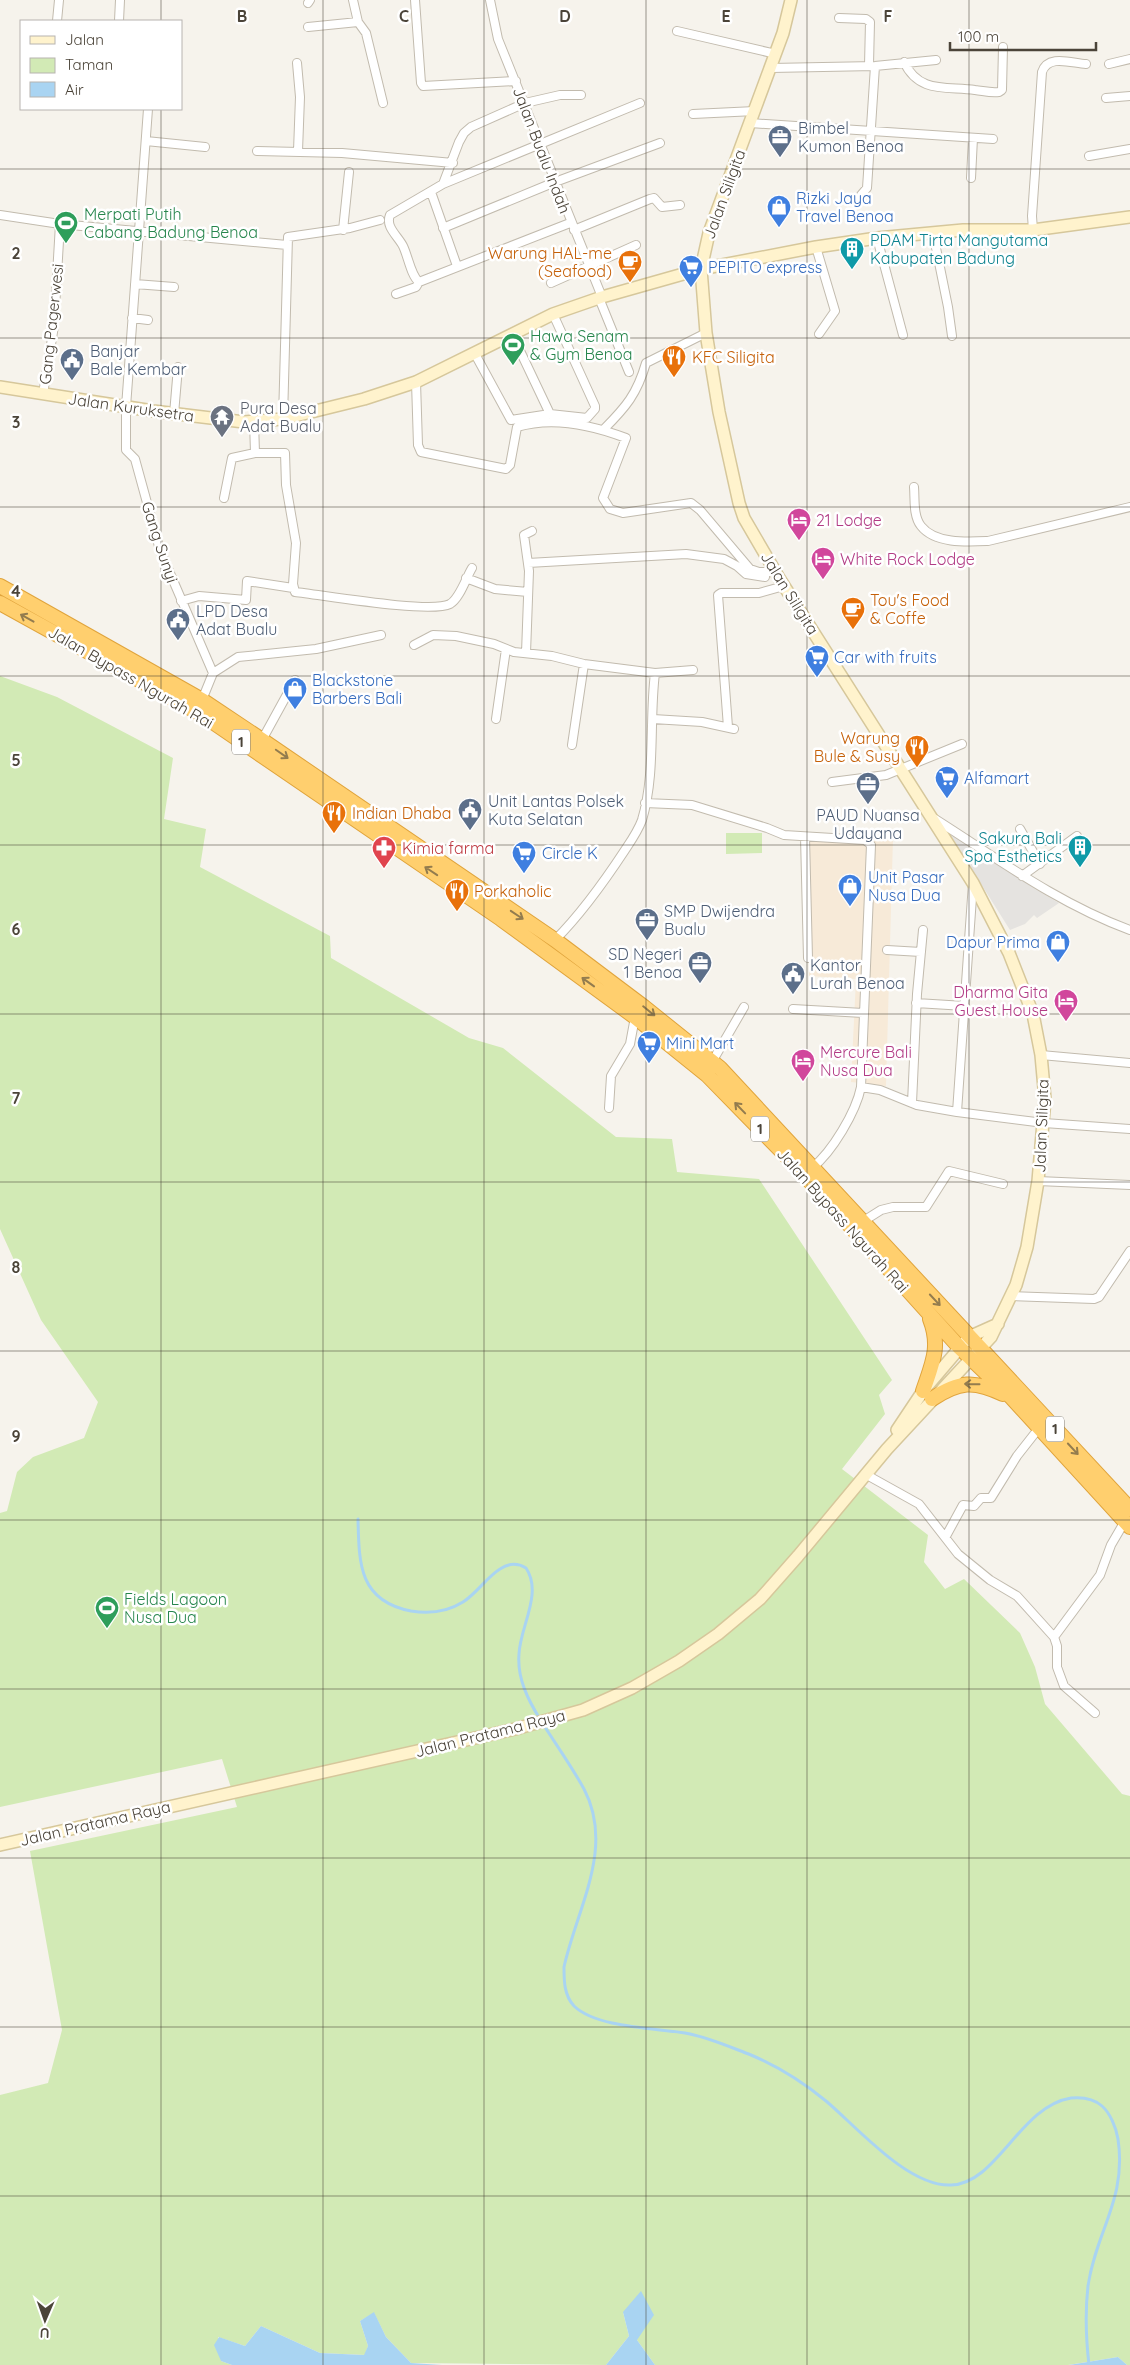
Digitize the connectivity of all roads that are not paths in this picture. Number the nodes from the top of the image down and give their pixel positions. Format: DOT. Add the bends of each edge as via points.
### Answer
graph roads {
  1 [pos="59,0"];
  2 [pos="120,0"];
  3 [pos="353,0"];
  4 [pos="415,0"];
  5 [pos="490,0"];
  6 [pos="791,0"];
  7 [pos="839,18"];
  8 [pos="56,20"];
  9 [pos="119,20"];
  10 [pos="358,22"];
  11 [pos="308,27"];
  12 [pos="677,31"];
  13 [pos="1003,47"];
  14 [pos="776,54"];
  15 [pos="936,60"];
  16 [pos="1130,60"];
  17 [pos="904,62"];
  18 [pos="297,63"];
  19 [pos="1086,64"];
  20 [pos="1109,64"];
  21 [pos="872,65"];
  22 [pos="771,68"];
  23 [pos="516,81"];
  24 [pos="581,95"];
  25 [pos="1130,96"];
  26 [pos="1106,98"];
  27 [pos="383,103"];
  28 [pos="525,103"];
  29 [pos="640,103"];
  30 [pos="148,110"];
  31 [pos="755,111"];
  32 [pos="693,114"];
  33 [pos="750,123"];
  34 [pos="870,133"];
  35 [pos="973,138"];
  36 [pos="993,140"];
  37 [pos="146,141"];
  38 [pos="660,143"];
  39 [pos="540,144"];
  40 [pos="205,147"];
  41 [pos="1130,149"];
  42 [pos="256,151"];
  43 [pos="298,151"];
  44 [pos="1089,156"];
  45 [pos="452,163"];
  46 [pos="349,172"];
  47 [pos="970,178"];
  48 [pos="555,182"];
  49 [pos="443,184"];
  50 [pos="431,192"];
  51 [pos="861,195"];
  52 [pos="680,205"];
  53 [pos="0,215"];
  54 [pos="1130,217"];
  55 [pos="384,221"];
  56 [pos="60,224"];
  57 [pos="572,226"];
  58 [pos="443,228"];
  59 [pos="138,230"];
  60 [pos="343,230"];
  61 [pos="1034,230"];
  62 [pos="933,233"];
  63 [pos="877,238"];
  64 [pos="287,245"];
  65 [pos="636,245"];
  66 [pos="816,246"];
  67 [pos="457,266"];
  68 [pos="589,267"];
  69 [pos="702,269"];
  70 [pos="421,282"];
  71 [pos="551,283"];
  72 [pos="135,284"];
  73 [pos="174,287"];
  74 [pos="396,294"];
  75 [pos="600,298"];
  76 [pos="554,314"];
  77 [pos="132,318"];
  78 [pos="148,320"];
  79 [pos="706,333"];
  80 [pos="512,334"];
  81 [pos="819,334"];
  82 [pos="903,335"];
  83 [pos="952,336"];
  84 [pos="476,354"];
  85 [pos="178,367"];
  86 [pos="629,372"];
  87 [pos="416,382"];
  88 [pos="0,387"];
  89 [pos="44,394"];
  90 [pos="126,407"];
  91 [pos="174,414"];
  92 [pos="550,414"];
  93 [pos="283,419"];
  94 [pos="254,421"];
  95 [pos="604,430"];
  96 [pos="255,452"];
  97 [pos="914,488"];
  98 [pos="224,498"];
  99 [pos="1130,507"];
  100 [pos="532,531"];
  101 [pos="528,563"];
  102 [pos="472,568"];
  103 [pos="466,578"];
  104 [pos="779,579"];
  105 [pos="0,586"];
  106 [pos="293,588"];
  107 [pos="528,592"];
  108 [pos="181,601"];
  109 [pos="0,602"];
  110 [pos="381,635"];
  111 [pos="81,640"];
  112 [pos="414,645"];
  113 [pos="506,649"];
  114 [pos="526,653"];
  115 [pos="584,664"];
  116 [pos="693,670"];
  117 [pos="213,673"];
  118 [pos="655,673"];
  119 [pos="295,680"];
  120 [pos="202,700"];
  121 [pos="496,719"];
  122 [pos="653,719"];
  123 [pos="262,740"];
  124 [pos="962,744"];
  125 [pos="572,745"];
  126 [pos="900,768"];
  127 [pos="832,782"];
  128 [pos="645,803"];
  129 [pos="930,816"];
  130 [pos="1020,829"];
  131 [pos="1077,836"];
  132 [pos="805,837"];
  133 [pos="1040,864"];
  134 [pos="1022,876"];
  135 [pos="973,884"];
  136 [pos="923,930"];
  137 [pos="1130,930"];
  138 [pos="555,940"];
  139 [pos="887,950"];
  140 [pos="921,952"];
  141 [pos="808,958"];
  142 [pos="916,1003"];
  143 [pos="965,1006"];
  144 [pos="744,1008"];
  145 [pos="794,1009"];
  146 [pos="863,1013"];
  147 [pos="635,1017"];
  148 [pos="1041,1056"];
  149 [pos="712,1062"];
  150 [pos="1130,1064"];
  151 [pos="861,1087"];
  152 [pos="912,1103"];
  153 [pos="608,1108"];
  154 [pos="957,1112"];
  155 [pos="1044,1123"];
  156 [pos="1130,1129"];
  157 [pos="812,1168"];
  158 [pos="1038,1181"];
  159 [pos="1003,1184"];
  160 [pos="1130,1186"];
  161 [pos="862,1222"];
  162 [pos="1130,1252"];
  163 [pos="1012,1296"];
  164 [pos="928,1313"];
  165 [pos="998,1324"];
  166 [pos="969,1337"];
  167 [pos="960,1348"];
  168 [pos="976,1354"];
  169 [pos="927,1395"];
  170 [pos="1012,1398"];
  171 [pos="1039,1428"];
  172 [pos="866,1474"];
  173 [pos="1128,1519"];
  174 [pos="946,1536"];
  175 [pos="1054,1637"];
  176 [pos="1095,1713"];
  177 [pos="0,1845"];
  1 -- 8 [label="street"];
  2 -- 9 [label="street"];
  3 -- 10 [label="street"];
  4 -- 23 [label="street" via="423,86"];
  5 -- 23 [label="street, Jalan Bualu Indah" via="498,40"];
  6 -- 14 [label="main road, Jalan Siligita"];
  7 -- 21 [label="street" via="870,22"];
  10 -- 11 [label="street"];
  10 -- 27 [label="street" via="366,33"];
  12 -- 14 [label="street"];
  13 -- 17 [label="street" via="1002,90 999,92 946,89 924,83 914,78"];
  14 -- 22 [label="main road, Jalan Siligita"];
  15 -- 17 [label="street"];
  16 -- 20 [label="street"];
  17 -- 21 [label="street"];
  18 -- 43 [label="street" via="300,97"];
  19 -- 61 [label="street" via="1050,61 1044,65 1032,216"];
  21 -- 22 [label="street"];
  21 -- 34 [label="street"];
  22 -- 31 [label="main road, Jalan Siligita"];
  23 -- 28 [label="street, Jalan Bualu Indah"];
  24 -- 28 [label="street" via="560,95"];
  25 -- 26 [label="street"];
  28 -- 39 [label="street, Jalan Bualu Indah"];
  28 -- 45 [label="street" via="467,130"];
  29 -- 39 [label="street"];
  30 -- 37 [label="street, Gang Sunyi"];
  31 -- 32 [label="street"];
  31 -- 33 [label="main road, Jalan Siligita"];
  33 -- 34 [label="street"];
  33 -- 69 [label="main road, Jalan Siligita" via="709,233"];
  34 -- 35 [label="street"];
  34 -- 51 [label="street" via="867,188"];
  35 -- 36 [label="street"];
  35 -- 47 [label="street"];
  37 -- 40 [label="street"];
  37 -- 59 [label="street, Gang Sunyi"];
  38 -- 48 [label="street"];
  39 -- 48 [label="street, Jalan Bualu Indah"];
  39 -- 49 [label="street"];
  41 -- 44 [label="street"];
  42 -- 43 [label="street"];
  43 -- 45 [label="street"];
  45 -- 49 [label="street"];
  46 -- 60 [label="street"];
  48 -- 57 [label="street, Jalan Bualu Indah"];
  48 -- 58 [label="street"];
  49 -- 50 [label="street"];
  50 -- 55 [label="street"];
  50 -- 58 [label="street"];
  52 -- 57 [label="street" via="662,207 652,198"];
  53 -- 56 [label="street"];
  54 -- 61 [label="main road, Jalan Kuruksetra"];
  55 -- 60 [label="street"];
  55 -- 70 [label="street" via="398,236 415,279"];
  56 -- 59 [label="street"];
  56 -- 89 [label="street, Gang Pagerwesi" via="54,326"];
  57 -- 67 [label="street"];
  57 -- 68 [label="street, Jalan Bualu Indah"];
  58 -- 67 [label="street"];
  59 -- 64 [label="street"];
  59 -- 72 [label="street, Gang Sunyi"];
  60 -- 64 [label="street" via="289,236"];
  61 -- 62 [label="main road, Jalan Kuruksetra"];
  62 -- 63 [label="main road, Jalan Kuruksetra"];
  62 -- 83 [label="street"];
  63 -- 66 [label="main road, Jalan Kuruksetra"];
  63 -- 82 [label="street"];
  64 -- 93 [label="street"];
  65 -- 68 [label="street"];
  66 -- 69 [label="main road, Jalan Kuruksetra"];
  66 -- 81 [label="street" via="835,311"];
  67 -- 70 [label="street"];
  68 -- 71 [label="street"];
  68 -- 75 [label="street, Jalan Bualu Indah"];
  69 -- 75 [label="main road, Jalan Kuruksetra"];
  69 -- 79 [label="main road, Jalan Siligita"];
  70 -- 74 [label="street"];
  72 -- 73 [label="street"];
  72 -- 77 [label="street, Gang Sunyi"];
  75 -- 76 [label="main road, Jalan Kuruksetra"];
  75 -- 86 [label="street, Jalan Bualu Indah"];
  76 -- 80 [label="main road, Jalan Kuruksetra"];
  76 -- 92 [label="street" via="595,409 586,418"];
  77 -- 78 [label="street"];
  77 -- 90 [label="street, Gang Sunyi"];
  79 -- 95 [label="street" via="646,363 629,403"];
  79 -- 104 [label="main road, Jalan Siligita" via="720,421 739,503 744,518"];
  80 -- 84 [label="main road, Jalan Kuruksetra"];
  80 -- 92 [label="street"];
  84 -- 87 [label="main road, Jalan Kuruksetra"];
  84 -- 92 [label="street" via="511,420"];
  85 -- 91 [label="street"];
  87 -- 93 [label="main road, Jalan Kuruksetra"];
  87 -- 95 [label="street" via="421,452 503,469 510,465 517,427 540,422 579,424"];
  88 -- 89 [label="main road, Jalan Kuruksetra"];
  89 -- 90 [label="main road, Jalan Kuruksetra"];
  90 -- 91 [label="main road, Jalan Kuruksetra"];
  90 -- 108 [label="street, Gang Sunyi" via="126,450 135,459 151,522"];
  91 -- 94 [label="main road, Jalan Kuruksetra"];
  93 -- 94 [label="main road, Jalan Kuruksetra"];
  94 -- 96 [label="street"];
  95 -- 104 [label="street" via="626,438 604,498 610,509 623,513 691,503 750,569"];
  96 -- 98 [label="street" via="232,458"];
  96 -- 106 [label="street" via="285,453 287,494 296,543"];
  97 -- 99 [label="street" via="915,512 921,526 940,537 964,542 988,541"];
  100 -- 101 [label="street" via="524,535"];
  101 -- 104 [label="street" via="686,554 724,559 746,574"];
  101 -- 107 [label="street"];
  102 -- 103 [label="street"];
  103 -- 106 [label="street" via="450,604 421,607 295,592"];
  103 -- 107 [label="street" via="495,589"];
  104 -- 122 [label="street" via="760,593 721,592 718,595 731,728 702,722"];
  104 -- 126 [label="main road, Jalan Siligita"];
  105 -- 111 [label="highway, Jalan Bypass Ngurah Rai / 1"];
  106 -- 108 [label="street" via="247,582 246,600 198,596"];
  107 -- 114 [label="street"];
  108 -- 117 [label="street, Gang Sunyi"];
  111 -- 109 [label="highway, Jalan Bypass Ngurah Rai / 1, one-way"];
  110 -- 117 [label="street" via="316,649 244,656"];
  111 -- 120 [label="highway, Jalan Bypass Ngurah Rai / 1"];
  147 -- 111 [label="highway, Jalan Bypass Ngurah Rai / 1, one-way" via="501,919 201,714"];
  112 -- 113 [label="street" via="433,635 456,636"];
  113 -- 114 [label="street"];
  113 -- 121 [label="street"];
  114 -- 115 [label="street"];
  115 -- 118 [label="street"];
  115 -- 125 [label="street"];
  116 -- 118 [label="street"];
  117 -- 120 [label="street"];
  118 -- 122 [label="street"];
  119 -- 123 [label="street"];
  120 -- 123 [label="highway, Jalan Bypass Ngurah Rai / 1"];
  122 -- 128 [label="street"];
  123 -- 138 [label="highway, Jalan Bypass Ngurah Rai / 1, one-way"];
  124 -- 126 [label="street"];
  126 -- 127 [label="street" via="886,775"];
  126 -- 129 [label="main road, Jalan Siligita"];
  128 -- 132 [label="street" via="692,805 784,835"];
  128 -- 138 [label="street" via="642,822 635,835 612,870"];
  129 -- 134 [label="street"];
  129 -- 135 [label="main road, Jalan Siligita"];
  130 -- 133 [label="street"];
  131 -- 133 [label="street"];
  132 -- 141 [label="street"];
  132 -- 146 [label="street" via="865,840 871,845"];
  133 -- 134 [label="street"];
  134 -- 137 [label="street" via="1108,922"];
  135 -- 143 [label="street"];
  135 -- 148 [label="main road, Jalan Siligita" via="1012,962 1033,1014"];
  136 -- 140 [label="street"];
  138 -- 149 [label="highway, Jalan Bypass Ngurah Rai / 1, one-way"];
  139 -- 140 [label="street"];
  140 -- 142 [label="street"];
  142 -- 143 [label="street"];
  142 -- 152 [label="street"];
  143 -- 154 [label="street"];
  144 -- 149 [label="street"];
  145 -- 146 [label="street"];
  146 -- 151 [label="street"];
  147 -- 153 [label="street" via="630,1044 611,1076"];
  164 -- 147 [label="highway, Jalan Bypass Ngurah Rai / 1, one-way" via="797,1167 707,1075"];
  148 -- 150 [label="street"];
  148 -- 155 [label="main road, Jalan Siligita"];
  149 -- 157 [label="highway, Jalan Bypass Ngurah Rai / 1"];
  151 -- 152 [label="street" via="880,1090"];
  151 -- 157 [label="street" via="854,1109 822,1159"];
  152 -- 154 [label="street"];
  154 -- 155 [label="street"];
  155 -- 156 [label="street"];
  155 -- 158 [label="main road, Jalan Siligita"];
  157 -- 161 [label="highway, Jalan Bypass Ngurah Rai / 1"];
  158 -- 160 [label="street"];
  158 -- 163 [label="main road, Jalan Siligita" via="1027,1247"];
  159 -- 161 [label="street" via="948,1171 926,1207 881,1210"];
  161 -- 166 [label="highway, Jalan Bypass Ngurah Rai / 1, one-way"];
  162 -- 163 [label="street" via="1099,1297 1094,1299"];
  163 -- 165 [label="main road, Jalan Siligita"];
  164 -- 167 [label="highway, Jalan Bypass Ngurah Rai / 1"];
  164 -- 169 [label="highway" via="937,1339"];
  165 -- 166 [label="main road"];
  165 -- 168 [label="main road, Jalan Siligita"];
  166 -- 167 [label="main road, Jalan Pratama Raya"];
  166 -- 168 [label="highway, Jalan Bypass Ngurah Rai / 1"];
  167 -- 168 [label="highway, Jalan Bypass Ngurah Rai / 1"];
  167 -- 169 [label="main road, Jalan Pratama Raya"];
  168 -- 169 [label="main road, Jalan Pratama Raya"];
  168 -- 170 [label="highway, Jalan Bypass Ngurah Rai / 1"];
  168 -- 173 [label="highway, Jalan Bypass Ngurah Rai / 1, one-way"];
  170 -- 169 [label="highway, one-way" via="983,1384 965,1383"];
  169 -- 172 [label="main road, Jalan Pratama Raya"];
  170 -- 171 [label="highway, Jalan Bypass Ngurah Rai / 1"];
  171 -- 173 [label="highway, Jalan Bypass Ngurah Rai / 1"];
  171 -- 174 [label="street" via="991,1498 981,1498 974,1506 963,1505"];
  172 -- 174 [label="street" via="919,1504"];
  172 -- 177 [label="main road, Jalan Pratama Raya" via="760,1599 679,1661 632,1688 583,1710 515,1729"];
  173 -- 175 [label="street" via="1111,1545 1100,1575"];
  174 -- 175 [label="street" via="958,1554 990,1580 1018,1596"];
  175 -- 176 [label="street" via="1059,1677 1064,1686"];
}
